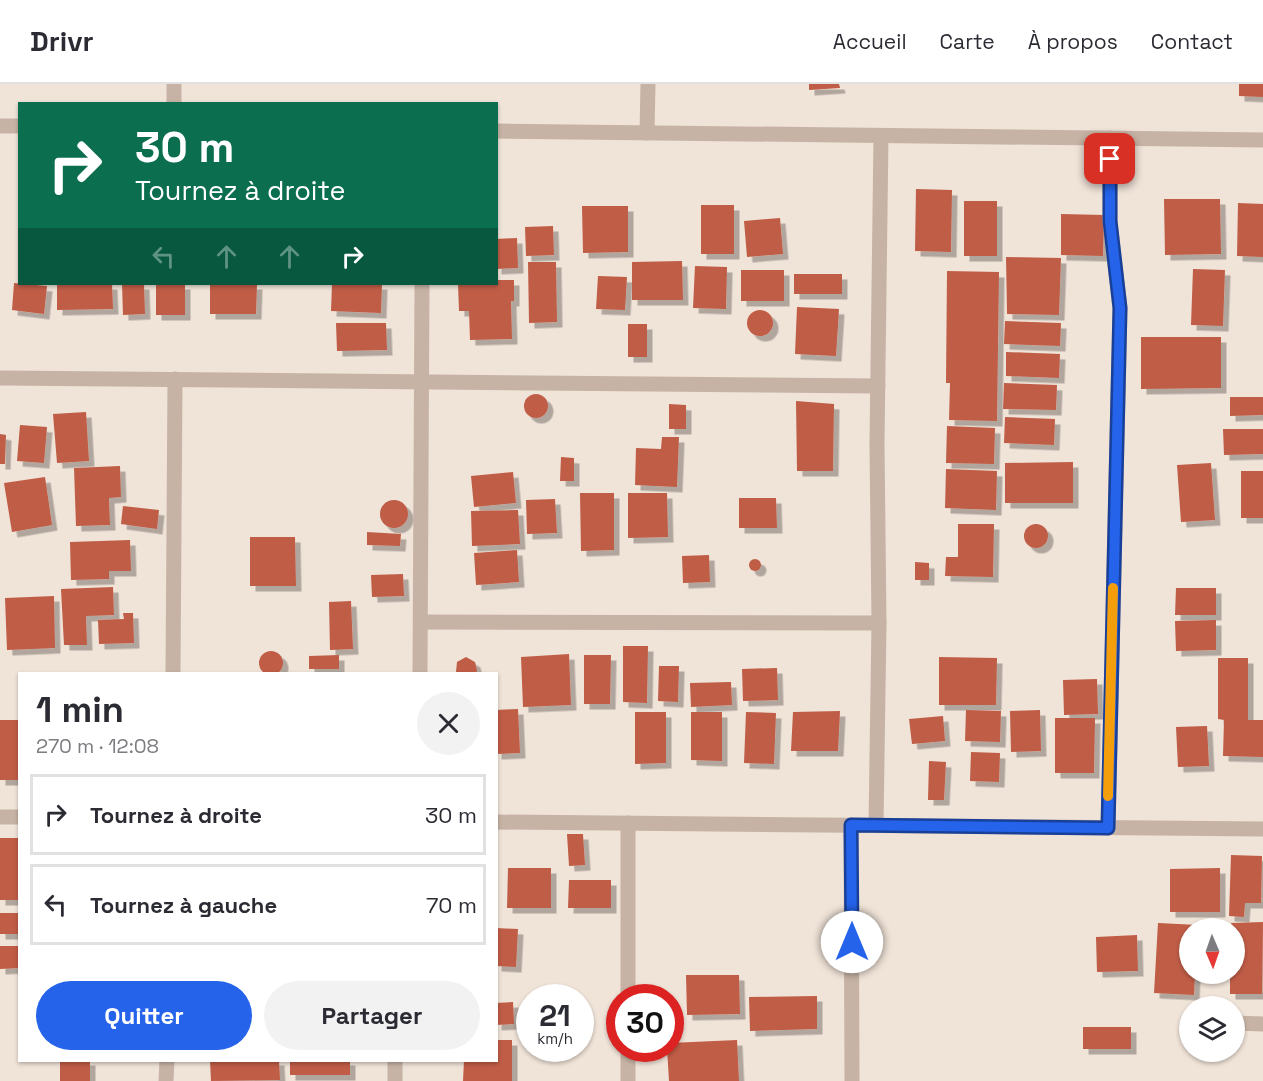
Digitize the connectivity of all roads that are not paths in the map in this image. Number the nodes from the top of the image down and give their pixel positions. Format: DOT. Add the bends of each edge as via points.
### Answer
graph roads {
  1 [pos="174,84"];
  2 [pos="648,84"];
  3 [pos="174,102"];
  4 [pos="0,126"];
  5 [pos="18,126"];
  6 [pos="498,131"];
  7 [pos="647,133"];
  8 [pos="881,136"];
  9 [pos="1110,138"];
  10 [pos="1263,140"];
  11 [pos="422,285"];
  12 [pos="0,378"];
  13 [pos="175,379"];
  14 [pos="423,382"];
  15 [pos="878,386"];
  16 [pos="421,622"];
  17 [pos="879,623"];
  18 [pos="172,672"];
  19 [pos="420,672"];
  20 [pos="0,817"];
  21 [pos="18,817"];
  22 [pos="498,822"];
  23 [pos="628,823"];
  24 [pos="851,825"];
  25 [pos="876,825"];
  26 [pos="1108,828"];
  27 [pos="1263,829"];
  28 [pos="628,984"];
  29 [pos="1245,1023"];
  30 [pos="1263,1024"];
  31 [pos="167,1062"];
  32 [pos="395,1062"];
  33 [pos="628,1062"];
  34 [pos="166,1081"];
  35 [pos="395,1081"];
  36 [pos="628,1081"];
  37 [pos="852,1081"];
  1 -- 3 [label="street"];
  2 -- 7 [label="street"];
  4 -- 5 [label="street"];
  6 -- 7 [label="street"];
  7 -- 8 [label="street"];
  8 -- 9 [label="street"];
  8 -- 15 [label="street"];
  9 -- 10 [label="street"];
  9 -- 26 [label="street" via="1110,221 1120,308"];
  11 -- 14 [label="street"];
  12 -- 13 [label="street"];
  13 -- 14 [label="street"];
  13 -- 18 [label="street"];
  14 -- 15 [label="street"];
  14 -- 16 [label="street"];
  15 -- 17 [label="street"];
  16 -- 17 [label="street"];
  16 -- 19 [label="street"];
  17 -- 25 [label="street"];
  20 -- 21 [label="street"];
  22 -- 23 [label="street"];
  23 -- 24 [label="street"];
  23 -- 28 [label="street"];
  24 -- 25 [label="street"];
  24 -- 37 [label="street"];
  25 -- 26 [label="street"];
  26 -- 27 [label="street"];
  29 -- 30 [label="street"];
  31 -- 34 [label="street"];
  32 -- 35 [label="street"];
  33 -- 36 [label="street"];
}
